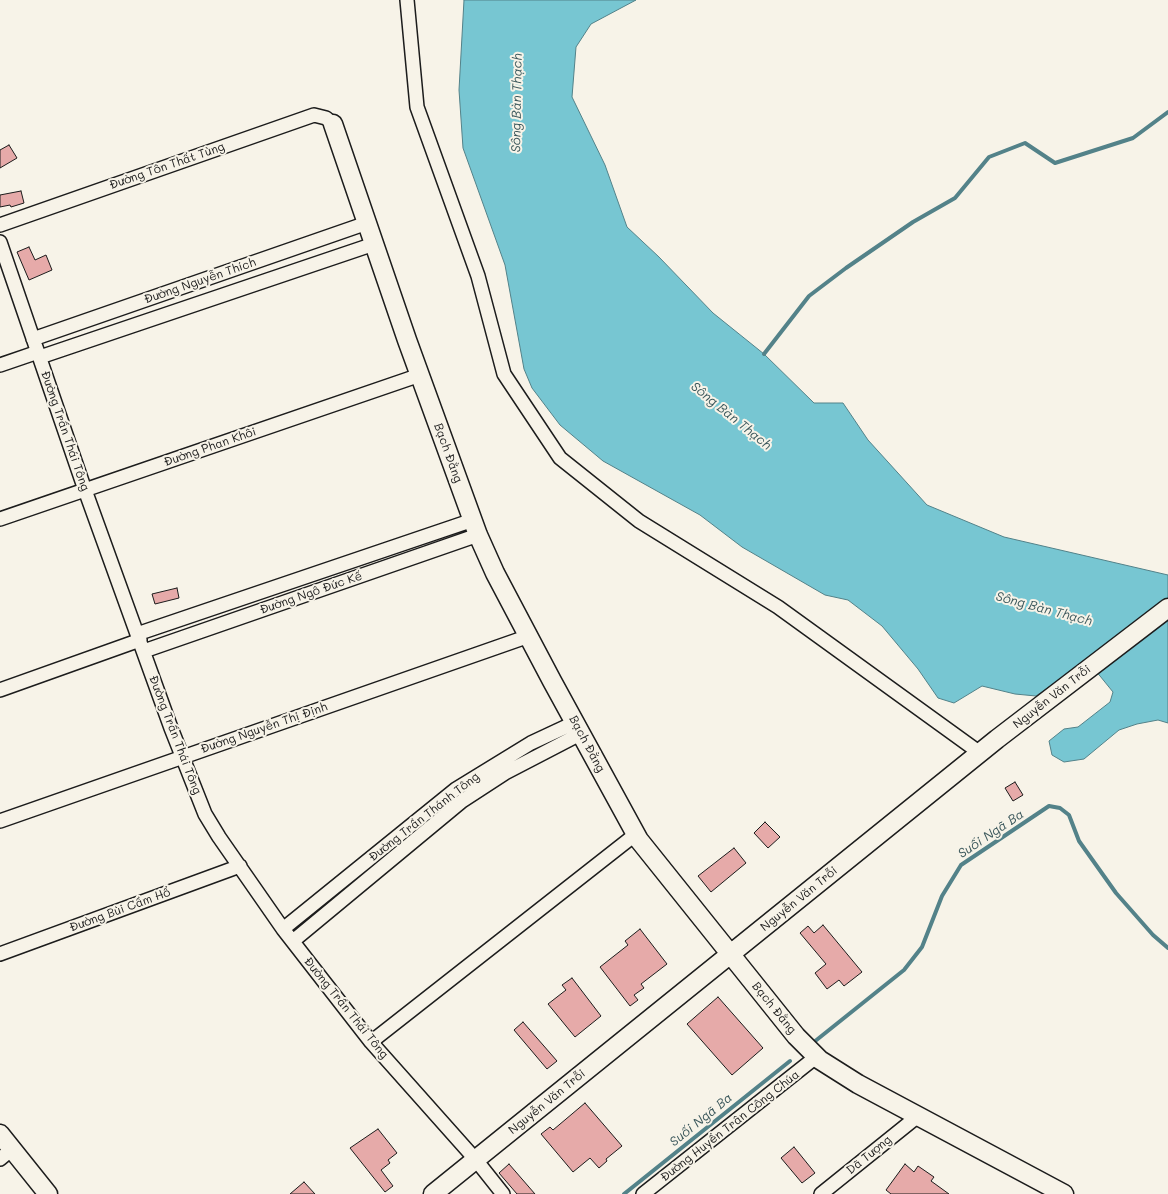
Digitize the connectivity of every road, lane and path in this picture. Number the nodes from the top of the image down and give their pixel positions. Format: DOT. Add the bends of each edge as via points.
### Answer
graph roads {
  1 [pos="407,0"];
  2 [pos="333,124"];
  3 [pos="367,223"];
  4 [pos="0,225"];
  5 [pos="0,242"];
  6 [pos="374,244"];
  7 [pos="33,339"];
  8 [pos="38,354"];
  9 [pos="0,365"];
  10 [pos="420,375"];
  11 [pos="85,490"];
  12 [pos="0,519"];
  13 [pos="476,527"];
  14 [pos="1168,608"];
  15 [pos="528,636"];
  16 [pos="140,642"];
  17 [pos="0,690"];
  18 [pos="579,727"];
  19 [pos="980,753"];
  20 [pos="183,756"];
  21 [pos="0,821"];
  22 [pos="636,834"];
  23 [pos="240,866"];
  24 [pos="283,929"];
  25 [pos="293,941"];
  26 [pos="0,954"];
  27 [pos="731,954"];
  28 [pos="371,1042"];
  29 [pos="816,1057"];
  30 [pos="918,1116"];
  31 [pos="0,1134"];
  32 [pos="6,1154"];
  33 [pos="476,1160"];
  34 [pos="48,1194"];
  35 [pos="433,1194"];
  36 [pos="503,1194"];
  37 [pos="643,1194"];
  38 [pos="821,1194"];
  39 [pos="1064,1194"];
  1 -- 19 [label="street" via="417,107 478,276 504,374 560,458 639,521 778,607"];
  2 -- 3 [label="street, Bạch Đằng"];
  2 -- 4 [label="street, Đường Tôn Thất Tùng" via="326,118 314,115"];
  3 -- 6 [label="street, Bạch Đằng"];
  3 -- 7 [label="street, Đường Nguyễn Thích"];
  5 -- 7 [label="street, Đường Trần Thái Tông"];
  6 -- 8 [label="street, Đường Nguyễn Thích"];
  6 -- 10 [label="street, Bạch Đằng"];
  7 -- 8 [label="street, Đường Trần Thái Tông"];
  8 -- 9 [label="street, Đường Nguyễn Thích"];
  8 -- 11 [label="street, Đường Trần Thái Tông"];
  10 -- 11 [label="street, Đường Phan Khôi"];
  10 -- 13 [label="street, Bạch Đằng"];
  11 -- 12 [label="street, Đường Phan Khôi"];
  11 -- 16 [label="street, Đường Trần Thái Tông"];
  13 -- 15 [label="street, Bạch Đằng" via="495,573"];
  13 -- 16 [label="street, Đường Ngô Đức Kế"];
  13 -- 16 [label="street, Đường Ngô Đức Kế"];
  14 -- 19 [label="street, Nguyễn Văn Trỗi"];
  15 -- 18 [label="street, Bạch Đằng"];
  15 -- 20 [label="street, Đường Nguyễn Thị Định"];
  16 -- 17 [label="street, Đường Ngô Đức Kế"];
  16 -- 20 [label="street, Đường Trần Thái Tông"];
  18 -- 22 [label="street, Bạch Đằng"];
  18 -- 24 [label="street, Đường Trần Thánh Tông" via="531,743 456,789"];
  18 -- 25 [label="street, Đường Trần Thánh Tông" via="462,801"];
  19 -- 27 [label="street, Nguyễn Văn Trỗi"];
  20 -- 21 [label="street, Đường Nguyễn Thị Định"];
  20 -- 23 [label="street, Đường Trần Thái Tông" via="205,814"];
  22 -- 27 [label="street, Bạch Đằng"];
  22 -- 28 [label="street"];
  23 -- 24 [label="street, Đường Trần Thái Tông"];
  23 -- 26 [label="street, Đường Bùi Cầm Hổ"];
  24 -- 25 [label="street, Đường Trần Thái Tông"];
  25 -- 28 [label="street, Đường Trần Thái Tông"];
  27 -- 29 [label="street, Bạch Đằng" via="796,1036"];
  27 -- 33 [label="street, Nguyễn Văn Trỗi"];
  28 -- 33 [label="street, Đường Trần Thái Tông"];
  29 -- 30 [label="street, Bạch Đằng" via="858,1084"];
  29 -- 37 [label="street, Đường Huyền Trân Công Chúa"];
  30 -- 38 [label="street, Dã Tượng"];
  30 -- 39 [label="street, Bạch Đằng"];
  31 -- 32 [label="street"];
  32 -- 34 [label="street"];
  33 -- 35 [label="street, Nguyễn Văn Trỗi"];
  33 -- 36 [label="street, Đường Trần Thái Tông"];
}
